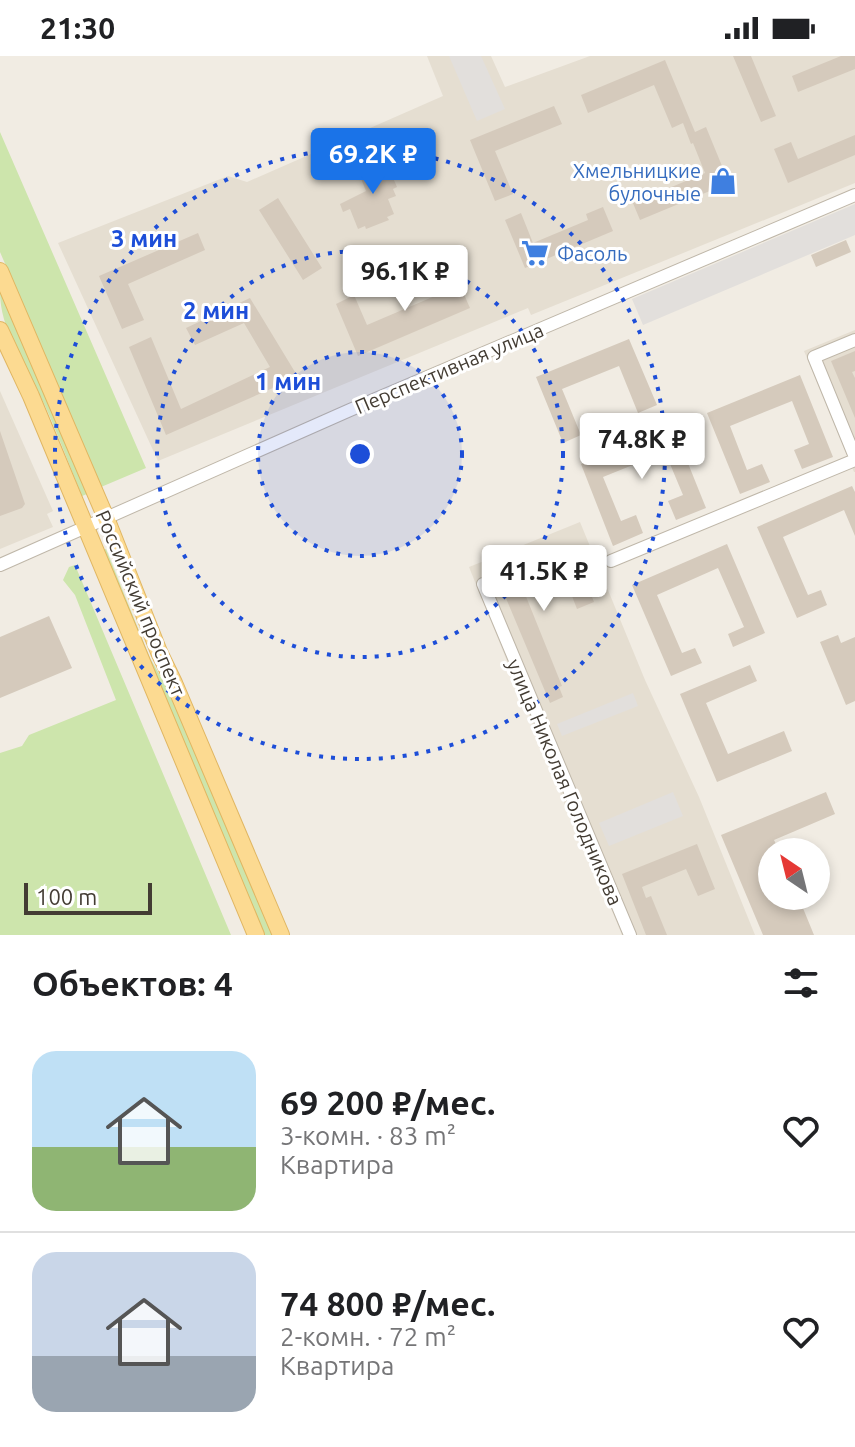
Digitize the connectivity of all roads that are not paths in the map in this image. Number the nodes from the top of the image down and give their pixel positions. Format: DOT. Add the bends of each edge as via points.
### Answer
graph roads {
  1 [pos="855,195"];
  2 [pos="0,271"];
  3 [pos="0,330"];
  4 [pos="855,340"];
  5 [pos="855,458"];
  6 [pos="106,518"];
  7 [pos="85,527"];
  8 [pos="611,561"];
  9 [pos="0,565"];
  10 [pos="483,584"];
  11 [pos="256,935"];
  12 [pos="281,935"];
  13 [pos="630,935"];
  1 -- 6 [label="street, Перспективная улица"];
  2 -- 6 [label="main road, Российский проспект"];
  3 -- 7 [label="main road, Российский проспект"];
  4 -- 5 [label="street" via="814,357"];
  5 -- 8 [label="street"];
  6 -- 7 [label="street, Перспективная улица"];
  6 -- 12 [label="main road, Российский проспект"];
  7 -- 9 [label="street, Перспективная улица"];
  7 -- 11 [label="main road, Российский проспект"];
  10 -- 13 [label="street, улица Николая Голодникова"];
}
